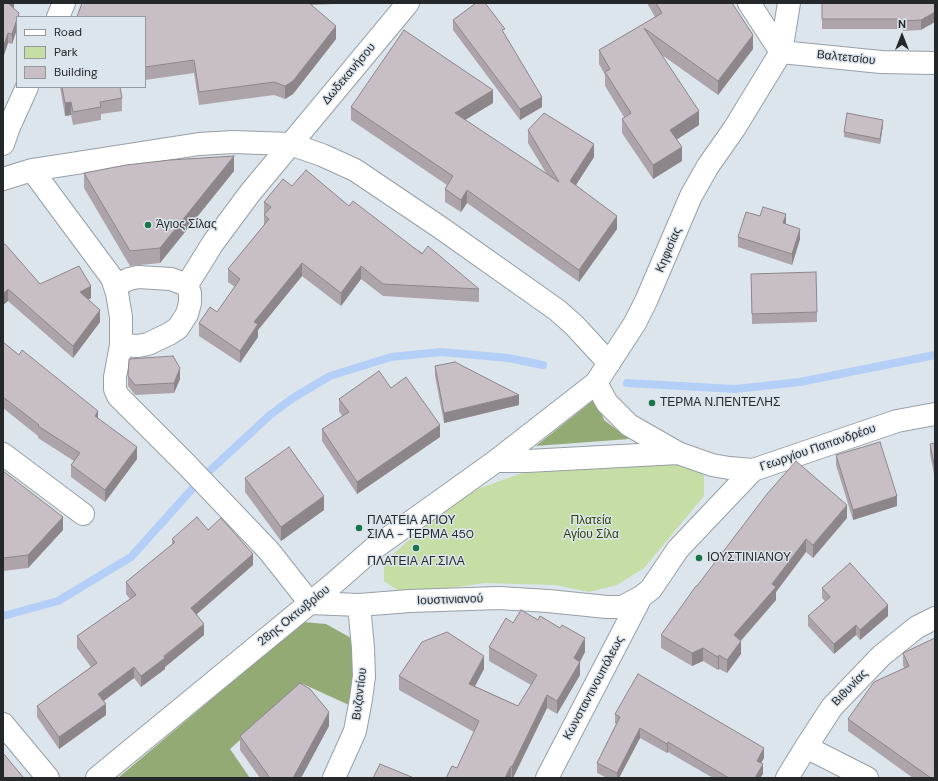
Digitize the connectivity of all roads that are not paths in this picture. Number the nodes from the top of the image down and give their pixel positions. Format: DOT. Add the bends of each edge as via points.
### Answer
graph roads {
  1 [pos="64,3"];
  2 [pos="408,3"];
  3 [pos="749,3"];
  4 [pos="789,3"];
  5 [pos="58,16"];
  6 [pos="781,52"];
  7 [pos="935,63"];
  8 [pos="27,88"];
  9 [pos="3,144"];
  10 [pos="290,144"];
  11 [pos="32,170"];
  12 [pos="3,179"];
  13 [pos="186,284"];
  14 [pos="115,286"];
  15 [pos="121,345"];
  16 [pos="609,362"];
  17 [pos="596,383"];
  18 [pos="935,414"];
  19 [pos="678,453"];
  20 [pos="3,454"];
  21 [pos="496,461"];
  22 [pos="752,470"];
  23 [pos="83,514"];
  24 [pos="641,597"];
  25 [pos="310,603"];
  26 [pos="359,605"];
  27 [pos="590,606"];
  28 [pos="935,618"];
  29 [pos="3,724"];
  30 [pos="806,747"];
  31 [pos="48,778"];
  32 [pos="97,778"];
  33 [pos="334,778"];
  34 [pos="547,778"];
  35 [pos="787,778"];
  36 [pos="866,778"];
  1 -- 5 [label="street"];
  2 -- 10 [label="street, Δωδεκανήσου"];
  3 -- 6 [label="street"];
  4 -- 6 [label="street, Κηφισίας"];
  6 -- 7 [label="street, Βαλτετσίου" via="881,62"];
  6 -- 16 [label="street, Κηφισίας" via="691,196 646,301"];
  8 -- 9 [label="street"];
  10 -- 11 [label="street" via="199,144"];
  10 -- 13 [label="street, Δωδεκανήσου" via="250,193"];
  10 -- 16 [label="street" via="354,170 428,220 556,310"];
  11 -- 12 [label="street"];
  11 -- 14 [label="street" via="112,278"];
  13 -- 14 [label="street" via="138,277"];
  13 -- 15 [label="street" via="190,293 190,303 187,314 178,328 148,344"];
  14 -- 15 [label="street" via="121,317"];
  15 -- 25 [label="street" via="115,377 118,396 269,551"];
  16 -- 17 [label="street, Κηφισίας"];
  17 -- 19 [label="street, Γεωργίου Παπανδρέου" via="607,403 629,424"];
  17 -- 21 [label="street, Κηφισίας"];
  18 -- 22 [label="street, Γεωργίου Παπανδρέου" via="897,421"];
  19 -- 21 [label="street, Γεωργίου Παπανδρέου"];
  19 -- 22 [label="street, Γεωργίου Παπανδρέου" via="712,465"];
  20 -- 23 [label="street"];
  21 -- 25 [label="street, 28ης Οκτωβρίου" via="373,549"];
  22 -- 24 [label="street, Κωνσταντινουπόλεως" via="678,549 650,589"];
  24 -- 27 [label="street, Κωνσταντινουπόλεως" via="622,607"];
  24 -- 34 [label="street, Κωνσταντινουπόλεως"];
  25 -- 26 [label="street, Ιουστινιανού"];
  25 -- 32 [label="street, 28ης Οκτωβρίου"];
  26 -- 27 [label="street, Ιουστινιανού" via="499,598"];
  26 -- 33 [label="street, Βυζαντίου" via="363,669 361,699 355,731"];
  28 -- 30 [label="street, Βιθυνίας" via="917,627 881,656 832,707"];
  29 -- 31 [label="street"];
  30 -- 35 [label="street, Βιθυνίας"];
  30 -- 36 [label="street"];
}
